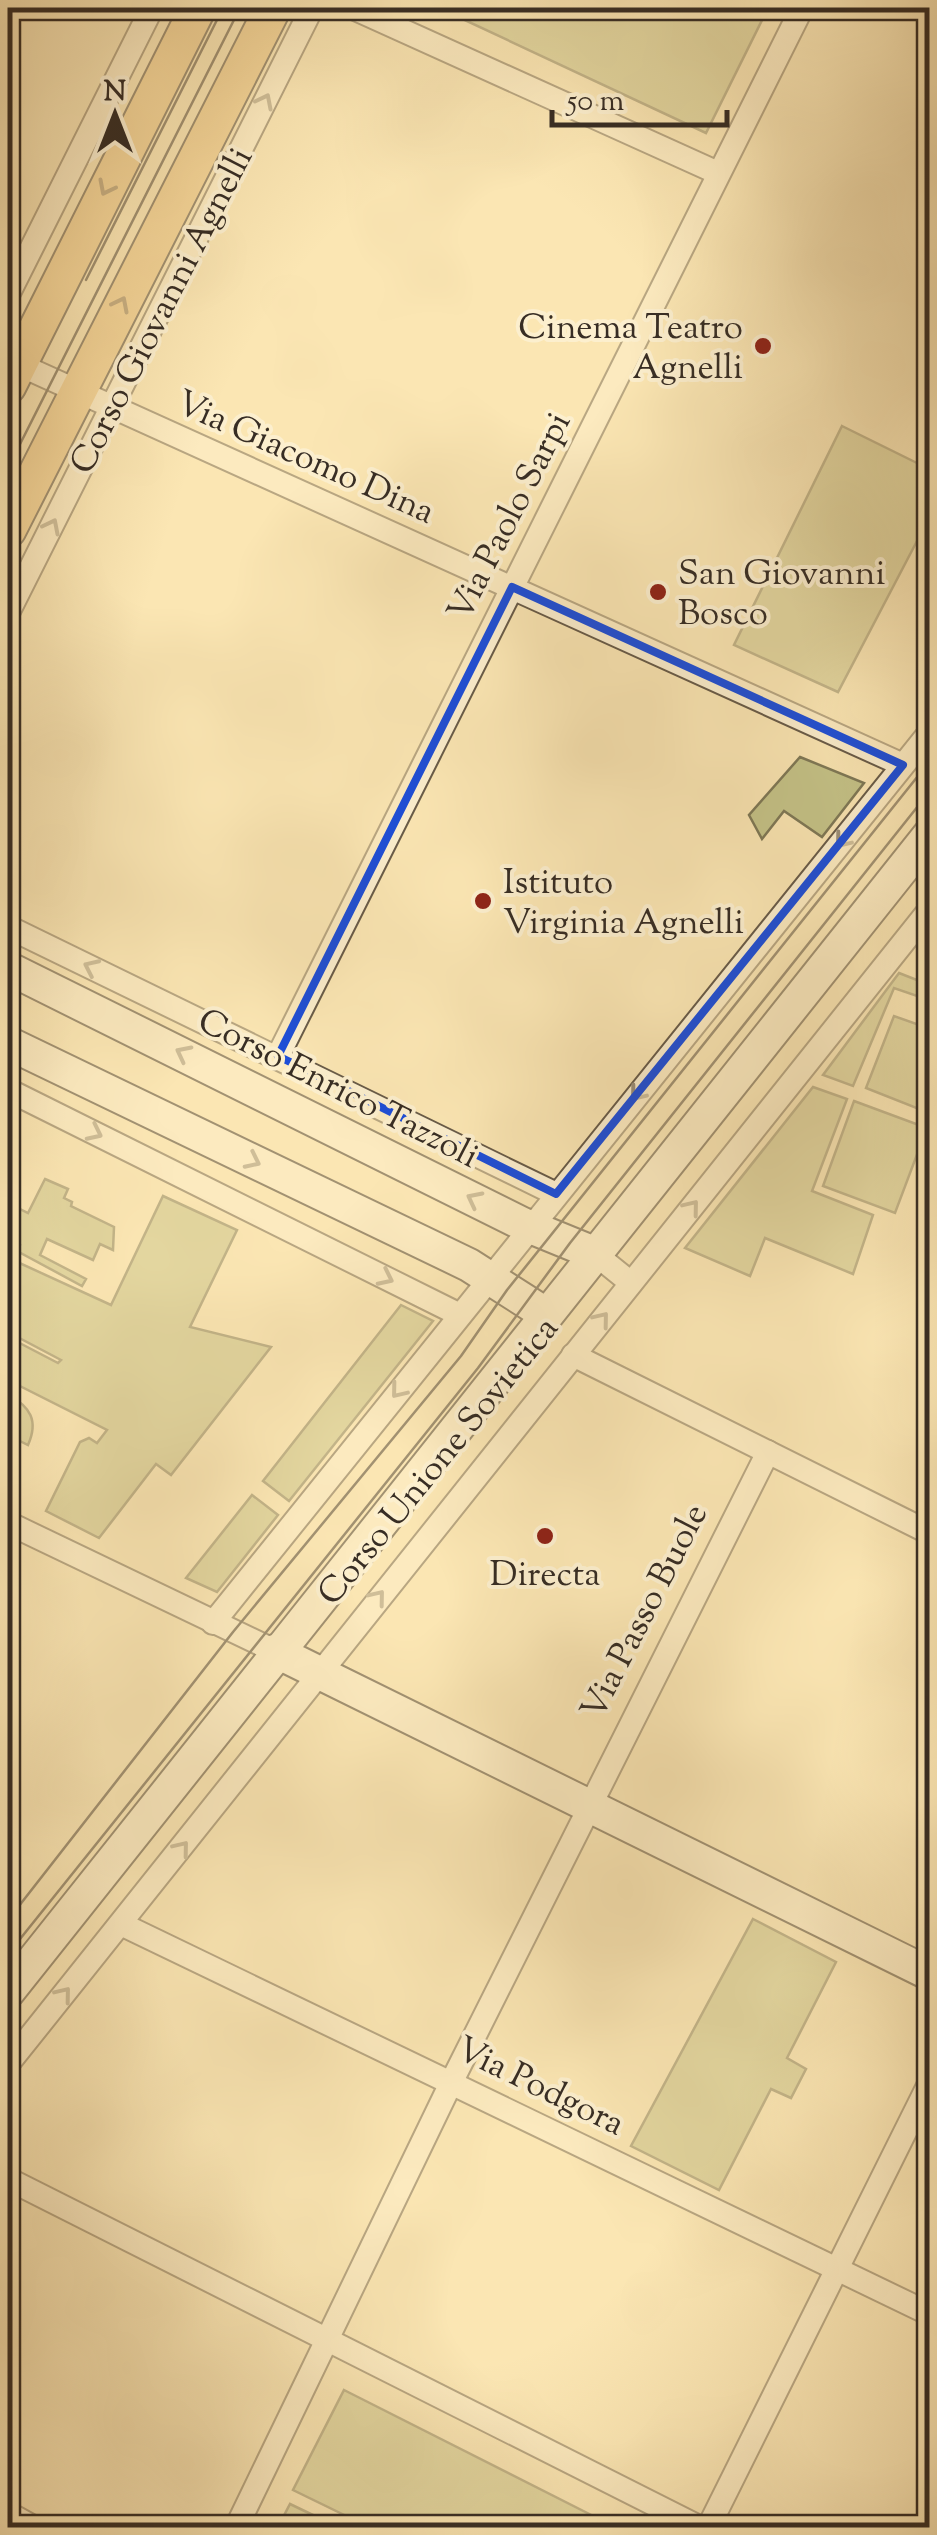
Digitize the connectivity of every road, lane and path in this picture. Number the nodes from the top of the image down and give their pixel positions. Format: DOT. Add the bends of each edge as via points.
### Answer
graph roads {
  1 [pos="152,8"];
  2 [pos="198,8"];
  3 [pos="273,8"];
  4 [pos="312,8"];
  5 [pos="353,8"];
  6 [pos="802,8"];
  7 [pos="718,173"];
  8 [pos="8,295"];
  9 [pos="11,370"];
  10 [pos="76,391"];
  11 [pos="112,407"];
  12 [pos="8,530"];
  13 [pos="512,588"];
  14 [pos="8,613"];
  15 [pos="930,732"];
  16 [pos="903,765"];
  17 [pos="930,834"];
  18 [pos="930,909"];
  19 [pos="8,928"];
  20 [pos="8,968"];
  21 [pos="8,1043"];
  22 [pos="278,1056"];
  23 [pos="8,1090"];
  24 [pos="556,1194"];
  25 [pos="529,1226"];
  26 [pos="594,1254"];
  27 [pos="488,1277"];
  28 [pos="631,1283"];
  29 [pos="544,1313"];
  30 [pos="458,1314"];
  31 [pos="573,1355"];
  32 [pos="768,1452"];
  33 [pos="8,1522"];
  34 [pos="930,1532"];
  35 [pos="213,1623"];
  36 [pos="275,1651"];
  37 [pos="316,1673"];
  38 [pos="589,1807"];
  39 [pos="121,1924"];
  40 [pos="930,1974"];
  41 [pos="8,1992"];
  42 [pos="8,2064"];
  43 [pos="452,2080"];
  44 [pos="930,2082"];
  45 [pos="8,2178"];
  46 [pos="836,2268"];
  47 [pos="930,2314"];
  48 [pos="328,2337"];
  49 [pos="8,2513"];
  50 [pos="35,2528"];
  51 [pos="236,2528"];
  52 [pos="704,2528"];
  1 -- 8 [label="street"];
  2 -- 9 [label="main road, one-way"];
  10 -- 3 [label="main road, Corso Giovanni Agnelli, one-way"];
  11 -- 4 [label="street, Corso Giovanni Agnelli, one-way"];
  5 -- 7 [label="street"];
  6 -- 7 [label="street, Via Paolo Sarpi"];
  7 -- 13 [label="street, Via Paolo Sarpi"];
  9 -- 10 [label="street, Via Giacomo Dina"];
  10 -- 11 [label="street, Via Giacomo Dina"];
  10 -- 12 [label="main road, Corso Giovanni Agnelli"];
  11 -- 13 [label="street, Via Giacomo Dina"];
  14 -- 11 [label="street, Corso Giovanni Agnelli, one-way"];
  13 -- 16 [label="street, Via Giacomo Dina"];
  13 -- 22 [label="street, Via Paolo Sarpi"];
  15 -- 16 [label="street, Corso Unione Sovietica"];
  16 -- 24 [label="street, Corso Unione Sovietica, one-way"];
  17 -- 26 [label="street, Corso Unione Sovietica"];
  28 -- 18 [label="street, Corso Unione Sovietica, one-way"];
  22 -- 19 [label="street, Corso Enrico Tazzoli, one-way"];
  25 -- 20 [label="street, Corso Enrico Tazzoli, one-way"];
  21 -- 27 [label="street, one-way"];
  22 -- 24 [label="street, Corso Enrico Tazzoli"];
  23 -- 30 [label="street, one-way"];
  24 -- 25 [label="street, Corso Unione Sovietica"];
  25 -- 26 [label="street, Corso Enrico Tazzoli"];
  25 -- 27 [label="street, Corso Unione Sovietica"];
  26 -- 28 [label="street, Corso Enrico Tazzoli"];
  26 -- 29 [label="street, Corso Unione Sovietica"];
  27 -- 29 [label="street"];
  27 -- 30 [label="street, Corso Unione Sovietica"];
  31 -- 28 [label="street, Corso Unione Sovietica, one-way"];
  29 -- 36 [label="street, Corso Unione Sovietica"];
  30 -- 35 [label="street, Corso Unione Sovietica, one-way"];
  31 -- 32 [label="street"];
  37 -- 31 [label="street, Corso Unione Sovietica, one-way"];
  32 -- 34 [label="street"];
  32 -- 38 [label="street, Via Passo Buole"];
  33 -- 35 [label="street"];
  35 -- 36 [label="street"];
  36 -- 37 [label="street"];
  36 -- 41 [label="street, Corso Unione Sovietica"];
  37 -- 38 [label="street"];
  39 -- 37 [label="street, Corso Unione Sovietica, one-way"];
  38 -- 40 [label="street"];
  38 -- 43 [label="street, Via Passo Buole"];
  42 -- 39 [label="street, Corso Unione Sovietica, one-way"];
  39 -- 43 [label="street, Via Podgora"];
  43 -- 46 [label="street, Via Podgora"];
  43 -- 48 [label="street, Via Passo Buole"];
  44 -- 46 [label="street"];
  45 -- 48 [label="street"];
  46 -- 47 [label="street, Via Podgora"];
  46 -- 52 [label="street"];
  48 -- 51 [label="street, Via Passo Buole"];
  48 -- 52 [label="street"];
  49 -- 50 [label="street"];
}
